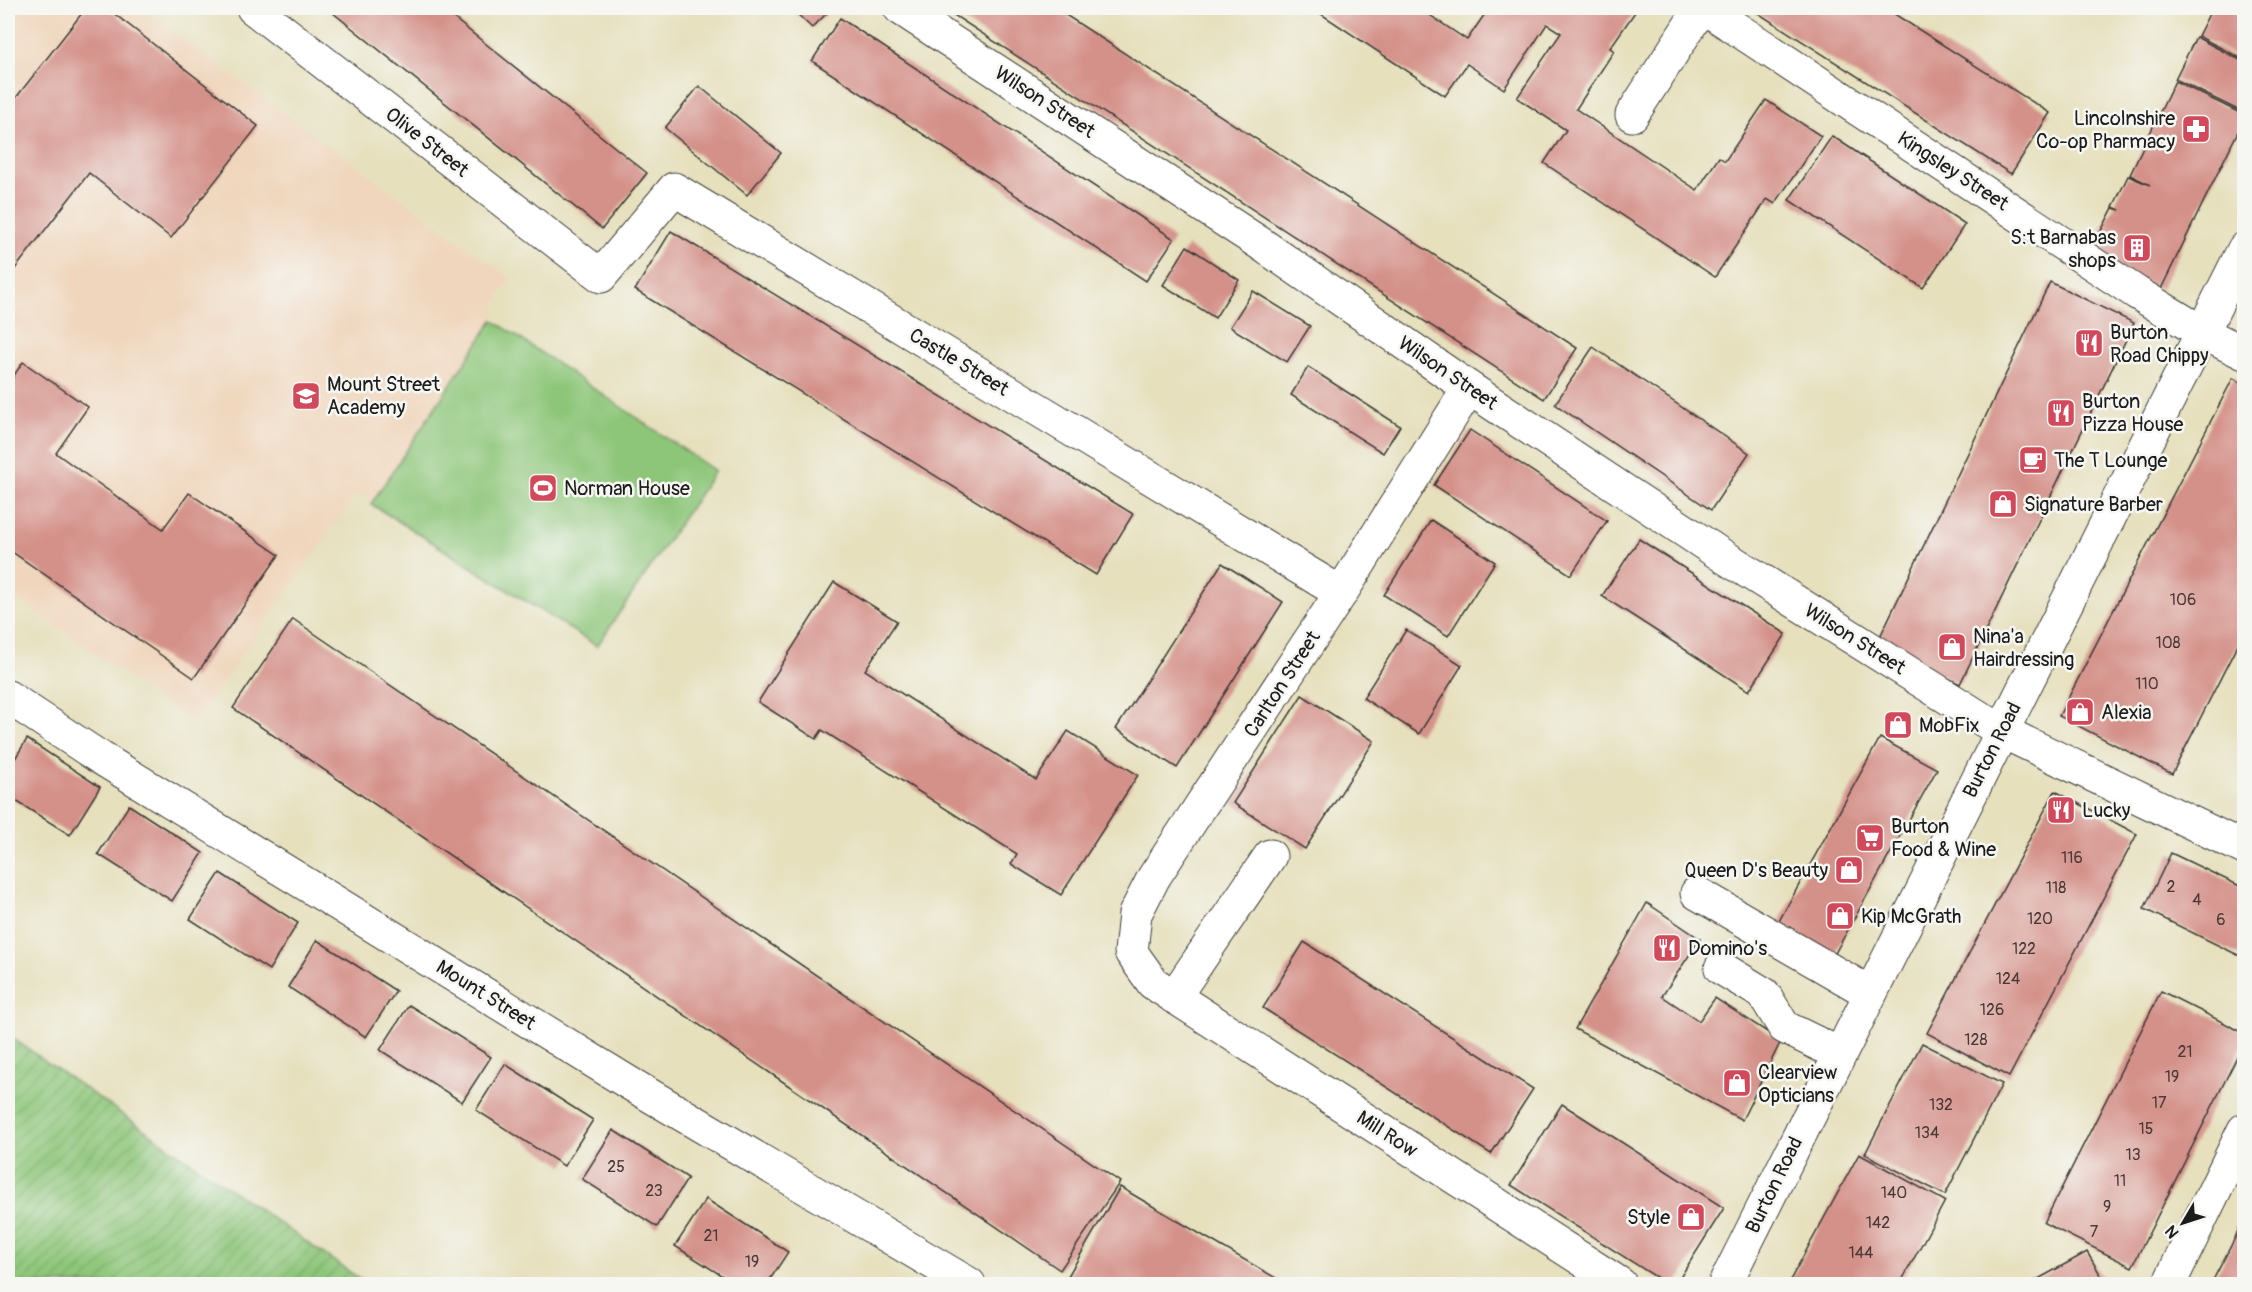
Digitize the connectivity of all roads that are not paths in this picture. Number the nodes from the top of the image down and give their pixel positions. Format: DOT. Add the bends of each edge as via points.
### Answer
graph roads {
  1 [pos="254,8"];
  2 [pos="900,8"];
  3 [pos="1703,8"];
  4 [pos="1632,115"];
  5 [pos="2244,249"];
  6 [pos="601,276"];
  7 [pos="2203,333"];
  8 [pos="2244,353"];
  9 [pos="1469,388"];
  10 [pos="1341,593"];
  11 [pos="8,697"];
  12 [pos="2001,730"];
  13 [pos="2244,848"];
  14 [pos="1270,856"];
  15 [pos="1697,893"];
  16 [pos="1721,968"];
  17 [pos="1164,990"];
  18 [pos="1870,993"];
  19 [pos="1839,1054"];
  20 [pos="2244,1130"];
  21 [pos="969,1284"];
  22 [pos="1620,1284"];
  23 [pos="1725,1284"];
  24 [pos="2169,1284"];
  1 -- 6 [label="street, Olive Street"];
  2 -- 9 [label="street, Wilson Street" via="1261,244"];
  3 -- 4 [label="street"];
  3 -- 7 [label="street, Kingsley Street"];
  5 -- 7 [label="street, Burton Road"];
  6 -- 10 [label="street, Castle Street" via="674,189"];
  7 -- 8 [label="street, Kingsley Street"];
  7 -- 12 [label="street, Burton Road"];
  9 -- 10 [label="street, Carlton Street"];
  9 -- 12 [label="street, Wilson Street" via="1723,556"];
  10 -- 17 [label="street, Carlton Street" via="1154,877 1135,914 1131,952"];
  11 -- 21 [label="street, Mount Street" via="599,1064"];
  12 -- 13 [label="street, Wilson Street"];
  12 -- 18 [label="street, Burton Road"];
  14 -- 17 [label="street"];
  15 -- 18 [label="street"];
  16 -- 19 [label="street" via="1764,994 1784,1027"];
  17 -- 22 [label="street, Mill Row"];
  18 -- 19 [label="street, Burton Road"];
  19 -- 23 [label="street, Burton Road"];
  20 -- 24 [label="street"];
}
